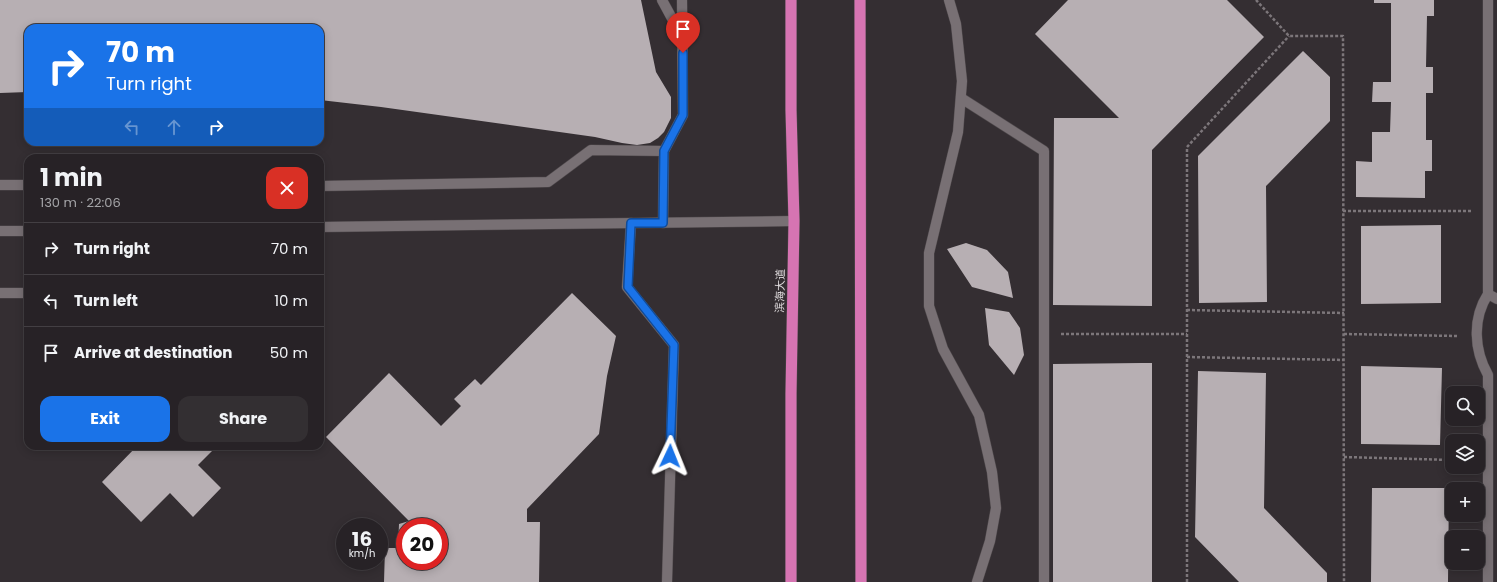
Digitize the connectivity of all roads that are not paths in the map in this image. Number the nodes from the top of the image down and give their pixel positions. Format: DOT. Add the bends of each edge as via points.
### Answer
graph roads {
  1 [pos="662,0"];
  2 [pos="682,0"];
  3 [pos="791,0"];
  4 [pos="860,0"];
  5 [pos="949,0"];
  6 [pos="1488,0"];
  7 [pos="682,37"];
  8 [pos="961,98"];
  9 [pos="664,151"];
  10 [pos="0,185"];
  11 [pos="24,185"];
  12 [pos="324,186"];
  13 [pos="794,221"];
  14 [pos="631,223"];
  15 [pos="663,223"];
  16 [pos="324,227"];
  17 [pos="24,231"];
  18 [pos="0,232"];
  19 [pos="0,293"];
  20 [pos="24,293"];
  21 [pos="1488,294"];
  22 [pos="1497,300"];
  23 [pos="1492,374"];
  24 [pos="791,563"];
  25 [pos="667,582"];
  26 [pos="788,582"];
  27 [pos="791,582"];
  28 [pos="796,582"];
  29 [pos="861,582"];
  30 [pos="977,582"];
  31 [pos="1044,582"];
  32 [pos="1488,582"];
  1 -- 7 [label="street"];
  2 -- 7 [label="street"];
  3 -- 13 [label="highway, 滨海大道"];
  4 -- 29 [label="highway"];
  5 -- 8 [label="street" via="956,24 962,81"];
  6 -- 21 [label="street"];
  7 -- 9 [label="street" via="683,115"];
  8 -- 30 [label="street" via="958,132 929,253 929,306 943,349 979,415 992,472 996,508 990,541"];
  8 -- 31 [label="street" via="1044,151"];
  9 -- 12 [label="street" via="591,150 548,182"];
  9 -- 15 [label="street"];
  10 -- 11 [label="street"];
  13 -- 15 [label="street"];
  13 -- 24 [label="highway, 滨海大道"];
  14 -- 15 [label="street"];
  14 -- 16 [label="street"];
  14 -- 25 [label="street" via="628,287 674,345"];
  17 -- 18 [label="street"];
  19 -- 20 [label="street"];
  21 -- 22 [label="street"];
  21 -- 23 [label="street" via="1482,304 1477,336 1482,364"];
  23 -- 32 [label="street"];
  24 -- 26 [label="street"];
  24 -- 27 [label="highway, 滨海大道"];
  24 -- 28 [label="highway"];
}
